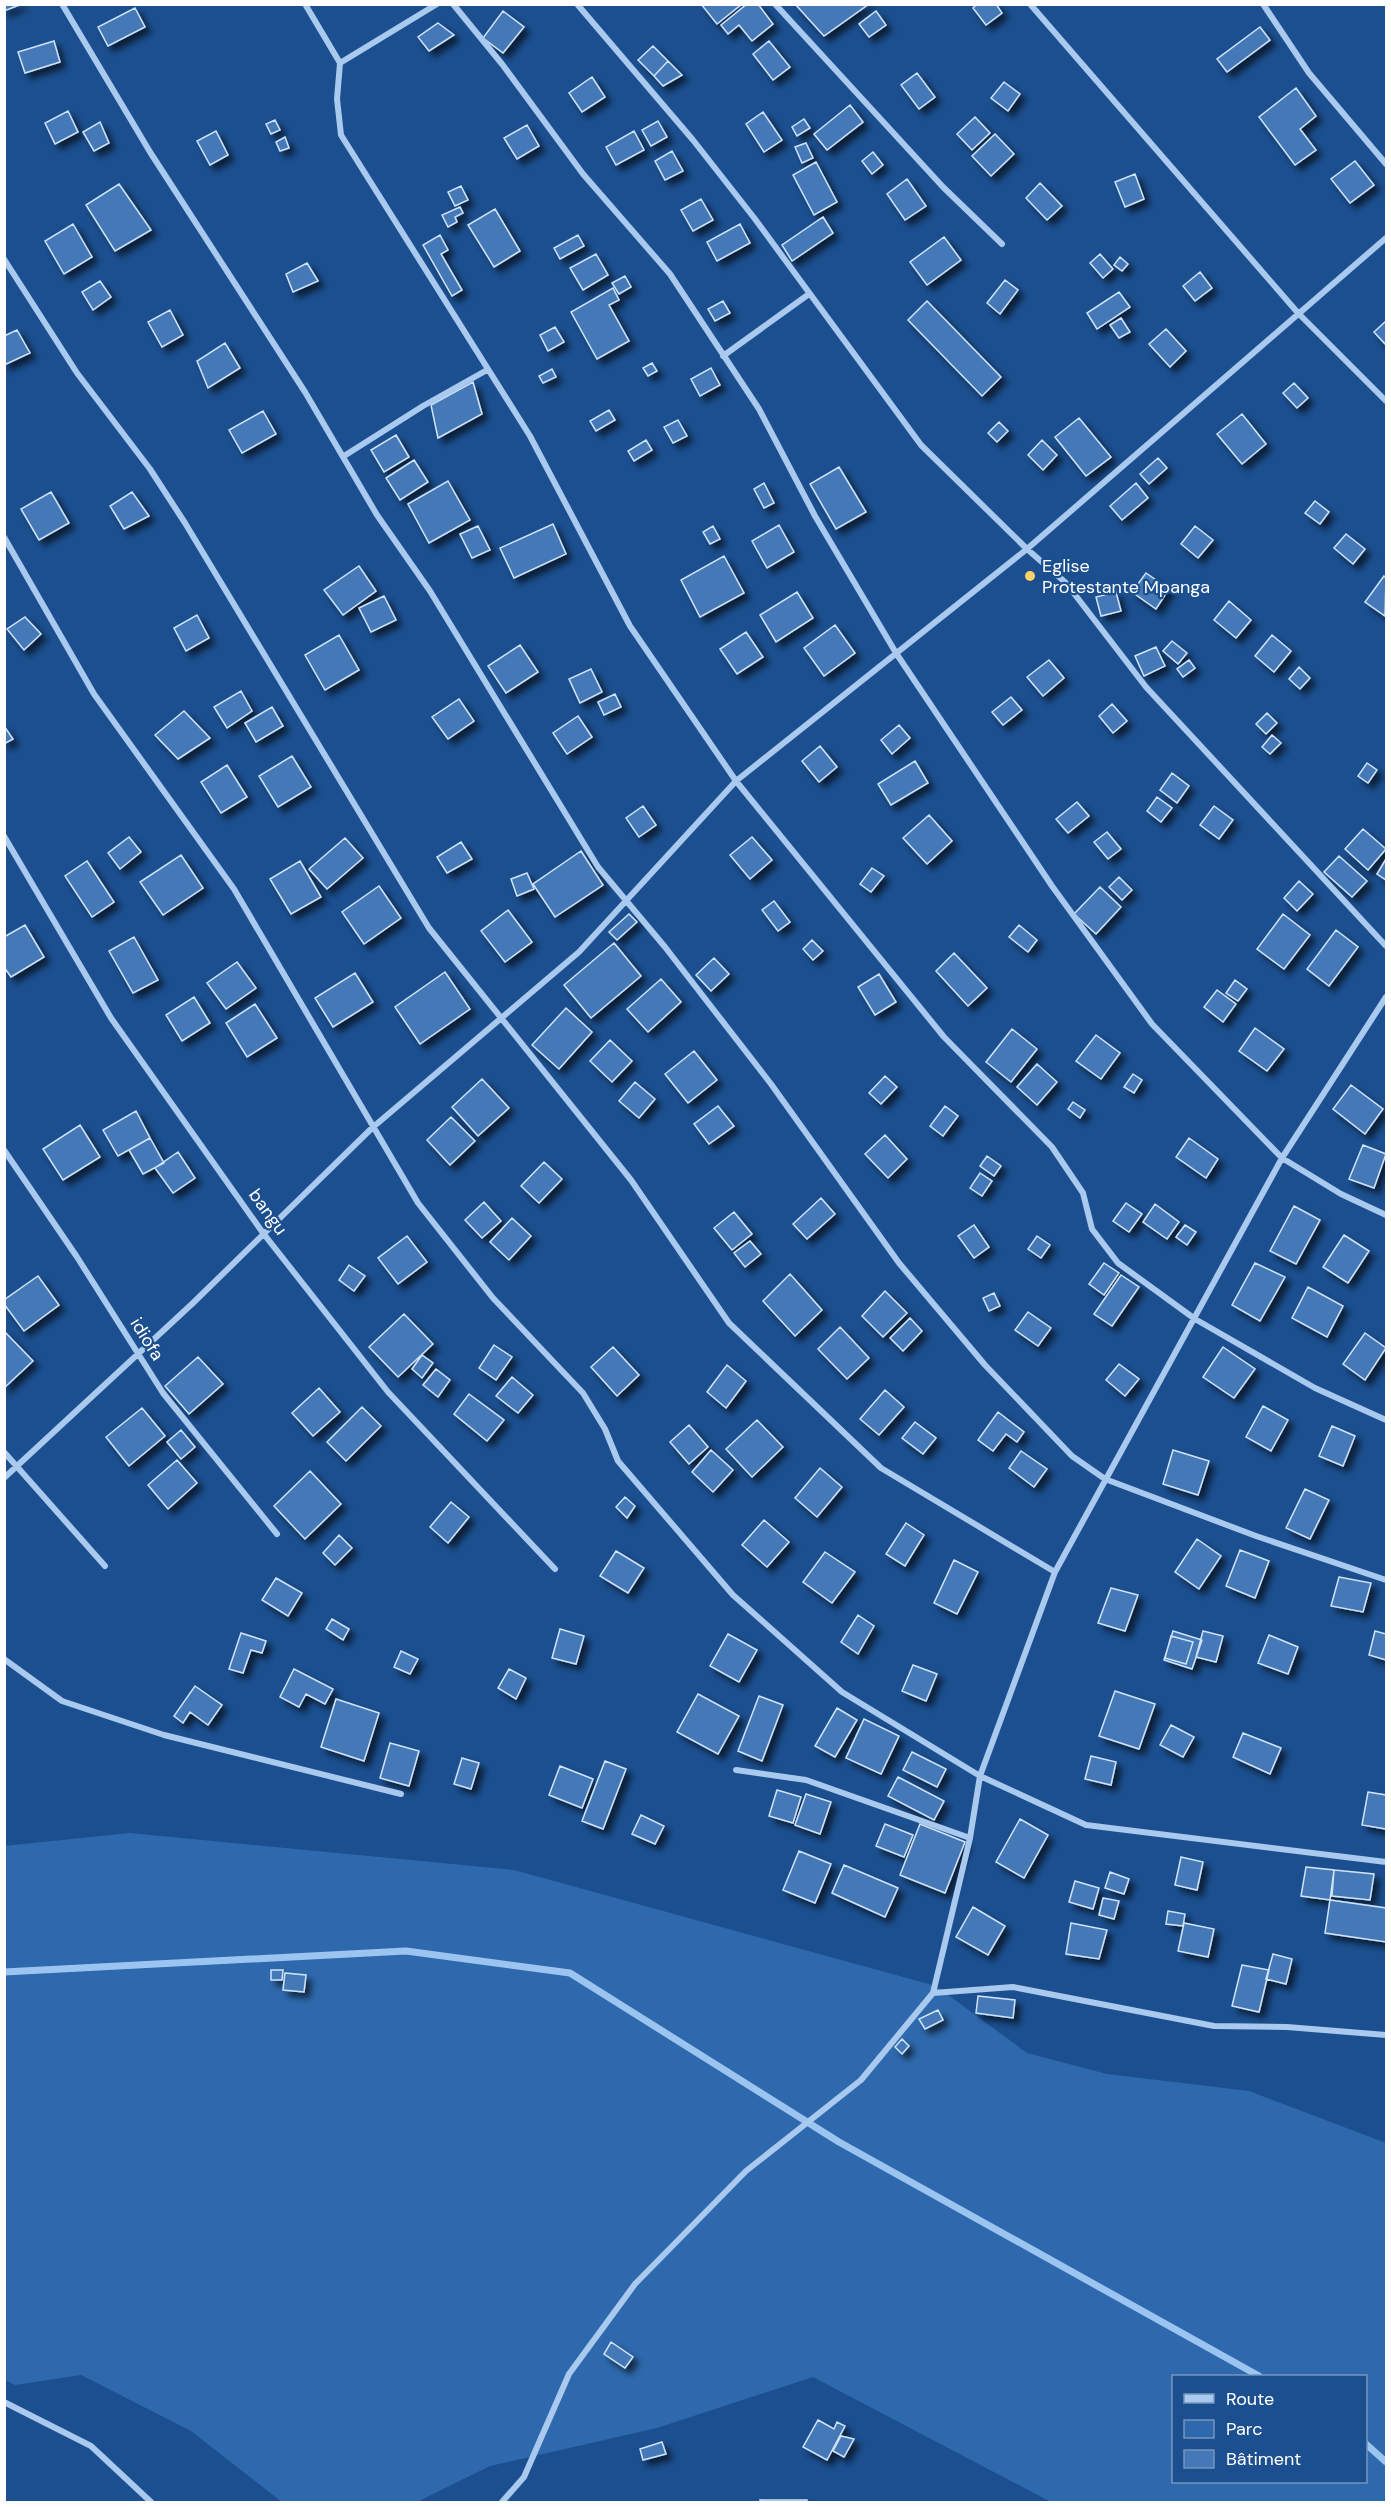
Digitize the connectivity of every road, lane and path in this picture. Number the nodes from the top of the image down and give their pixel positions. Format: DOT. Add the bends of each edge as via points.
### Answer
graph roads {
  1 [pos="62,4"];
  2 [pos="305,4"];
  3 [pos="437,4"];
  4 [pos="453,4"];
  5 [pos="578,4"];
  6 [pos="775,4"];
  7 [pos="1030,4"];
  8 [pos="1263,4"];
  9 [pos="340,63"];
  10 [pos="1386,164"];
  11 [pos="1386,238"];
  12 [pos="1002,244"];
  13 [pos="4,260"];
  14 [pos="809,294"];
  15 [pos="1298,313"];
  16 [pos="723,356"];
  17 [pos="487,370"];
  18 [pos="1386,400"];
  19 [pos="344,456"];
  20 [pos="4,537"];
  21 [pos="1027,549"];
  22 [pos="896,653"];
  23 [pos="736,781"];
  24 [pos="4,836"];
  25 [pos="627,900"];
  26 [pos="1386,946"];
  27 [pos="1386,997"];
  28 [pos="502,1016"];
  29 [pos="372,1128"];
  30 [pos="4,1150"];
  31 [pos="1282,1158"];
  32 [pos="1386,1215"];
  33 [pos="263,1233"];
  34 [pos="1195,1319"];
  35 [pos="138,1354"];
  36 [pos="1386,1420"];
  37 [pos="4,1452"];
  38 [pos="16,1466"];
  39 [pos="4,1478"];
  40 [pos="1105,1479"];
  41 [pos="278,1534"];
  42 [pos="105,1566"];
  43 [pos="555,1569"];
  44 [pos="1055,1572"];
  45 [pos="1386,1580"];
  46 [pos="4,1659"];
  47 [pos="736,1770"];
  48 [pos="980,1776"];
  49 [pos="401,1794"];
  50 [pos="970,1838"];
  51 [pos="1386,1862"];
  52 [pos="933,1993"];
  53 [pos="1386,2035"];
  54 [pos="4,2402"];
  55 [pos="151,2502"];
  56 [pos="502,2502"];
  1 -- 19 [label="street" via="150,152"];
  2 -- 9 [label="street"];
  3 -- 9 [label="street"];
  4 -- 16 [label="street" via="583,174 670,274"];
  5 -- 14 [label="street" via="693,140"];
  6 -- 12 [label="street" via="943,187"];
  7 -- 15 [label="street"];
  8 -- 10 [label="street" via="1310,73"];
  9 -- 17 [label="street" via="337,99 341,135"];
  11 -- 15 [label="street"];
  13 -- 28 [label="street" via="77,373 174,505 429,928"];
  14 -- 16 [label="street"];
  14 -- 21 [label="street" via="921,445"];
  15 -- 18 [label="street"];
  15 -- 21 [label="street"];
  16 -- 22 [label="street" via="759,409 815,516"];
  17 -- 19 [label="street"];
  17 -- 23 [label="street" via="530,436 630,626"];
  19 -- 25 [label="street" via="376,514 430,591 598,867"];
  20 -- 29 [label="street" via="94,694 234,889"];
  21 -- 22 [label="street"];
  21 -- 26 [label="street" via="1066,583 1146,687"];
  22 -- 23 [label="street"];
  22 -- 31 [label="street" via="1052,886 1152,1024"];
  23 -- 25 [label="street"];
  23 -- 34 [label="street" via="944,1037 1052,1147 1083,1193 1092,1229 1118,1263"];
  24 -- 33 [label="street, bangu" via="111,1018"];
  25 -- 28 [label="street" via="579,952"];
  25 -- 40 [label="street" via="771,1084 899,1263 986,1365 1072,1456"];
  27 -- 31 [label="street"];
  28 -- 29 [label="street"];
  28 -- 44 [label="street" via="631,1180 729,1323 881,1468"];
  29 -- 33 [label="street"];
  29 -- 48 [label="street" via="418,1203 493,1298 583,1393 605,1429 618,1461 734,1595 842,1692"];
  30 -- 35 [label="street, idiofa"];
  31 -- 32 [label="street" via="1341,1194"];
  31 -- 34 [label="street"];
  33 -- 35 [label="street"];
  33 -- 43 [label="street, bangu" via="388,1392"];
  34 -- 36 [label="street" via="1315,1388"];
  34 -- 40 [label="street"];
  35 -- 38 [label="street"];
  35 -- 41 [label="street, idiofa" via="162,1393"];
  37 -- 38 [label="street"];
  38 -- 39 [label="street"];
  38 -- 42 [label="street"];
  40 -- 44 [label="street"];
  40 -- 45 [label="street"];
  44 -- 48 [label="street"];
  46 -- 49 [label="street" via="62,1701 152,1731"];
  47 -- 50 [label="street" via="806,1780"];
  48 -- 50 [label="street"];
  48 -- 51 [label="street" via="1086,1825"];
  50 -- 52 [label="street"];
  52 -- 53 [label="street" via="1013,1987 1214,2026"];
  52 -- 56 [label="street" via="861,2080 746,2171 635,2284 569,2374 524,2477"];
  54 -- 55 [label="street" via="91,2446"];
}
